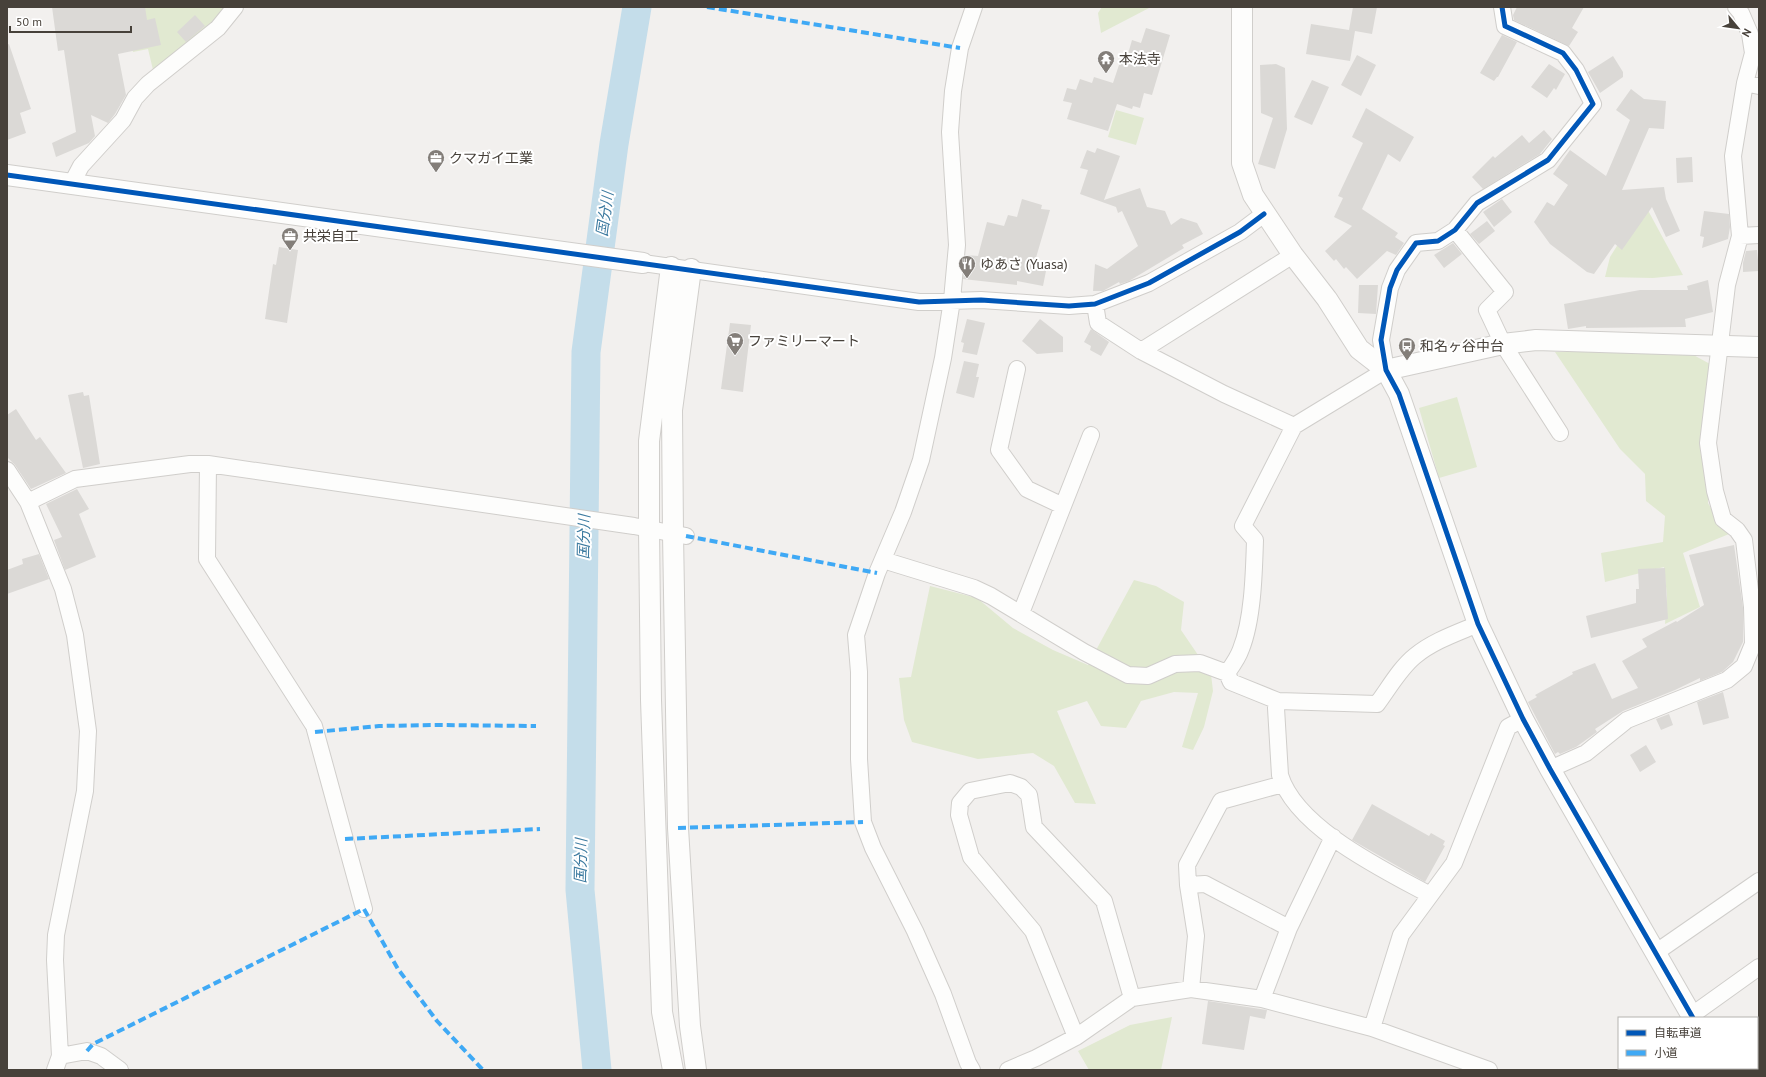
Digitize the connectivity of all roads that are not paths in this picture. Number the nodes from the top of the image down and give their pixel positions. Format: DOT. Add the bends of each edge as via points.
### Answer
graph roads {
  1 [pos="235,7"];
  2 [pos="974,7"];
  3 [pos="1242,7"];
  4 [pos="1502,7"];
  5 [pos="1736,7"];
  6 [pos="1752,84"];
  7 [pos="7,175"];
  8 [pos="71,185"];
  9 [pos="1264,214"];
  10 [pos="1455,230"];
  11 [pos="1759,235"];
  12 [pos="1740,236"];
  13 [pos="1293,255"];
  14 [pos="643,263"];
  15 [pos="671,267"];
  16 [pos="691,269"];
  17 [pos="952,300"];
  18 [pos="1095,304"];
  19 [pos="1504,344"];
  20 [pos="1720,347"];
  21 [pos="1759,347"];
  22 [pos="1141,351"];
  23 [pos="1017,369"];
  24 [pos="1386,370"];
  25 [pos="1294,426"];
  26 [pos="1560,433"];
  27 [pos="1091,435"];
  28 [pos="208,464"];
  29 [pos="9,476"];
  30 [pos="28,502"];
  31 [pos="1063,506"];
  32 [pos="649,529"];
  33 [pos="679,535"];
  34 [pos="883,560"];
  35 [pos="1753,569"];
  36 [pos="1021,613"];
  37 [pos="1478,624"];
  38 [pos="1227,673"];
  39 [pos="1278,700"];
  40 [pos="1523,719"];
  41 [pos="1550,769"];
  42 [pos="1283,784"];
  43 [pos="1333,837"];
  44 [pos="1759,881"];
  45 [pos="1188,885"];
  46 [pos="1430,895"];
  47 [pos="364,909"];
  48 [pos="1289,928"];
  49 [pos="1655,953"];
  50 [pos="1759,967"];
  51 [pos="1191,988"];
  52 [pos="1132,998"];
  53 [pos="1262,998"];
  54 [pos="1692,1017"];
  55 [pos="1372,1028"];
  56 [pos="1076,1037"];
  57 [pos="57,1063"];
  58 [pos="99,1063"];
  59 [pos="120,1070"];
  60 [pos="673,1070"];
  61 [pos="696,1070"];
  62 [pos="972,1070"];
  63 [pos="1008,1070"];
  64 [pos="1489,1070"];
  1 -- 8 [label="street" via="218,28 148,84 135,98 123,120 81,166"];
  2 -- 17 [label="street" via="960,48 953,91 950,132 957,245"];
  3 -- 9 [label="street" via="1242,163 1253,195"];
  4 -- 10 [label="street" via="1505,26 1564,53 1576,70 1593,104 1548,160 1477,203"];
  5 -- 6 [label="street" via="1750,34 1753,53"];
  6 -- 12 [label="street" via="1733,156"];
  7 -- 8 [label="street"];
  8 -- 14 [label="street"];
  9 -- 13 [label="street"];
  9 -- 18 [label="street" via="1240,232 1149,282"];
  10 -- 19 [label="street" via="1506,292 1487,310"];
  10 -- 24 [label="street" via="1438,241 1416,243 1396,270 1390,288 1381,340"];
  11 -- 12 [label="street"];
  12 -- 20 [label="street" via="1727,285"];
  13 -- 22 [label="street"];
  13 -- 24 [label="street" via="1327,299 1359,349"];
  14 -- 15 [label="street"];
  15 -- 16 [label="street"];
  15 -- 32 [label="street" via="649,441"];
  16 -- 17 [label="street" via="919,302"];
  16 -- 33 [label="street" via="672,410"];
  17 -- 18 [label="street" via="1069,306"];
  17 -- 34 [label="street" via="943,358 921,460"];
  18 -- 22 [label="street" via="1098,323"];
  19 -- 20 [label="street" via="1536,340"];
  19 -- 24 [label="street"];
  19 -- 26 [label="street"];
  20 -- 21 [label="street"];
  20 -- 35 [label="street" via="1708,443 1715,491 1723,518 1744,540"];
  22 -- 25 [label="street" via="1224,394"];
  23 -- 31 [label="street" via="999,450 1027,489"];
  24 -- 25 [label="street"];
  24 -- 37 [label="street" via="1399,394"];
  25 -- 38 [label="street" via="1243,526 1255,540 1247,631 1241,650"];
  27 -- 31 [label="street"];
  28 -- 30 [label="street" via="190,464 75,479"];
  28 -- 32 [label="street"];
  28 -- 47 [label="street" via="207,559 314,726"];
  29 -- 30 [label="street"];
  30 -- 57 [label="street" via="63,589 74,635 88,731 85,790 56,935"];
  31 -- 36 [label="street"];
  32 -- 33 [label="street"];
  32 -- 60 [label="street" via="651,708 662,1012"];
  33 -- 61 [label="street" via="678,828 690,1026"];
  34 -- 36 [label="street" via="974,588"];
  34 -- 62 [label="street" via="856,635 863,822 940,987"];
  35 -- 41 [label="street" via="1753,644 1744,666 1727,680 1627,720 1586,753"];
  36 -- 38 [label="street" via="1084,652 1128,675 1148,676 1175,664 1200,663"];
  37 -- 39 [label="street" via="1436,643 1416,656 1377,704"];
  37 -- 40 [label="street"];
  38 -- 39 [label="street" via="1231,682"];
  39 -- 42 [label="street" via="1276,716 1280,775"];
  40 -- 41 [label="street"];
  40 -- 46 [label="street" via="1508,727 1454,862"];
  41 -- 49 [label="street"];
  42 -- 43 [label="street" via="1300,810"];
  42 -- 45 [label="street" via="1221,801 1187,866"];
  43 -- 46 [label="street" via="1380,868"];
  43 -- 48 [label="street"];
  44 -- 49 [label="street"];
  45 -- 48 [label="street" via="1206,884"];
  45 -- 51 [label="street" via="1196,936"];
  46 -- 55 [label="street" via="1401,935"];
  48 -- 53 [label="street"];
  49 -- 54 [label="street"];
  50 -- 54 [label="street"];
  51 -- 52 [label="street"];
  51 -- 53 [label="street"];
  52 -- 56 [label="street"];
  52 -- 56 [label="street" via="1104,901 1034,827 1029,795 1021,787 1010,783 970,791 960,803 959,814 971,858 1033,932"];
  53 -- 55 [label="street"];
  55 -- 64 [label="street"];
  56 -- 63 [label="street"];
  57 -- 58 [label="street" via="87,1050"];
  58 -- 59 [label="street"];
}
